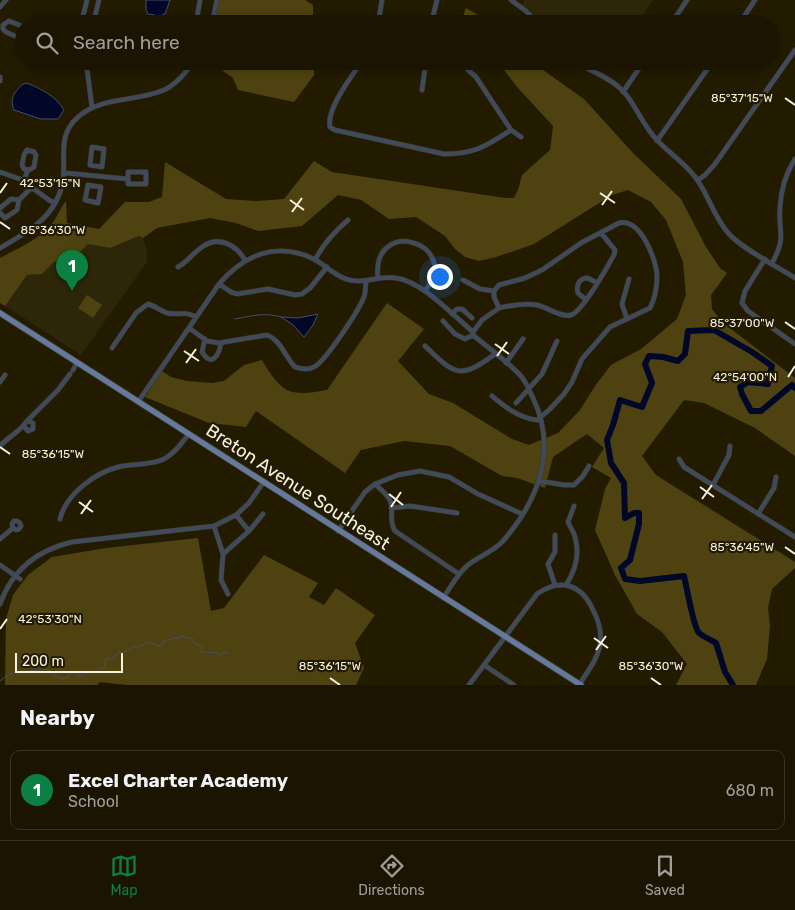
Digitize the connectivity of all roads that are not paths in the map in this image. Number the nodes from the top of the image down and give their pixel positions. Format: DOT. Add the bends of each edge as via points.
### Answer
graph roads {
  1 [pos="6,0"];
  2 [pos="87,0"];
  3 [pos="99,0"];
  4 [pos="200,0"];
  5 [pos="217,0"];
  6 [pos="382,0"];
  7 [pos="436,0"];
  8 [pos="511,0"];
  9 [pos="687,0"];
  10 [pos="755,0"];
  11 [pos="0,7"];
  12 [pos="83,15"];
  13 [pos="95,15"];
  14 [pos="198,15"];
  15 [pos="214,15"];
  16 [pos="380,15"];
  17 [pos="433,15"];
  18 [pos="530,15"];
  19 [pos="676,15"];
  20 [pos="744,15"];
  21 [pos="15,23"];
  22 [pos="2,24"];
  23 [pos="15,36"];
  24 [pos="795,50"];
  25 [pos="87,70"];
  26 [pos="187,70"];
  27 [pos="356,70"];
  28 [pos="425,70"];
  29 [pos="468,70"];
  30 [pos="592,70"];
  31 [pos="638,70"];
  32 [pos="706,70"];
  33 [pos="0,78"];
  34 [pos="0,81"];
  35 [pos="422,90"];
  36 [pos="623,92"];
  37 [pos="92,107"];
  38 [pos="511,130"];
  39 [pos="521,137"];
  40 [pos="657,141"];
  41 [pos="795,159"];
  42 [pos="96,166"];
  43 [pos="28,170"];
  44 [pos="0,172"];
  45 [pos="64,172"];
  46 [pos="95,176"];
  47 [pos="128,179"];
  48 [pos="698,180"];
  49 [pos="23,182"];
  50 [pos="93,186"];
  51 [pos="31,188"];
  52 [pos="19,200"];
  53 [pos="55,202"];
  54 [pos="0,208"];
  55 [pos="0,213"];
  56 [pos="348,220"];
  57 [pos="601,233"];
  58 [pos="0,248"];
  59 [pos="765,259"];
  60 [pos="245,260"];
  61 [pos="316,260"];
  62 [pos="772,263"];
  63 [pos="178,267"];
  64 [pos="327,267"];
  65 [pos="378,278"];
  66 [pos="795,278"];
  67 [pos="629,279"];
  68 [pos="463,280"];
  69 [pos="366,282"];
  70 [pos="597,283"];
  71 [pos="219,284"];
  72 [pos="425,291"];
  73 [pos="494,291"];
  74 [pos="586,300"];
  75 [pos="499,308"];
  76 [pos="0,313"];
  77 [pos="452,314"];
  78 [pos="196,317"];
  79 [pos="472,318"];
  80 [pos="627,319"];
  81 [pos="442,322"];
  82 [pos="189,328"];
  83 [pos="473,334"];
  84 [pos="205,339"];
  85 [pos="523,339"];
  86 [pos="558,341"];
  87 [pos="221,343"];
  88 [pos="795,344"];
  89 [pos="425,346"];
  90 [pos="112,348"];
  91 [pos="495,354"];
  92 [pos="77,363"];
  93 [pos="506,363"];
  94 [pos="5,375"];
  95 [pos="0,382"];
  96 [pos="528,388"];
  97 [pos="492,396"];
  98 [pos="137,402"];
  99 [pos="516,403"];
  100 [pos="540,416"];
  101 [pos="31,420"];
  102 [pos="24,429"];
  103 [pos="188,435"];
  104 [pos="0,446"];
  105 [pos="730,446"];
  106 [pos="679,459"];
  107 [pos="589,466"];
  108 [pos="776,477"];
  109 [pos="540,481"];
  110 [pos="263,483"];
  111 [pos="375,484"];
  112 [pos="713,485"];
  113 [pos="574,506"];
  114 [pos="391,508"];
  115 [pos="263,514"];
  116 [pos="457,514"];
  117 [pos="522,514"];
  118 [pos="758,514"];
  119 [pos="236,515"];
  120 [pos="60,519"];
  121 [pos="214,526"];
  122 [pos="13,528"];
  123 [pos="249,531"];
  124 [pos="338,531"];
  125 [pos="555,534"];
  126 [pos="795,537"];
  127 [pos="0,539"];
  128 [pos="223,554"];
  129 [pos="0,565"];
  130 [pos="458,574"];
  131 [pos="15,575"];
  132 [pos="20,579"];
  133 [pos="554,585"];
  134 [pos="566,585"];
  135 [pos="228,594"];
  136 [pos="443,598"];
  137 [pos="0,604"];
  138 [pos="505,638"];
  139 [pos="484,665"];
  140 [pos="469,685"];
  141 [pos="514,685"];
  142 [pos="580,685"];
  1 -- 11 [label="street"];
  2 -- 12 [label="street"];
  3 -- 13 [label="street"];
  4 -- 14 [label="street"];
  5 -- 15 [label="street"];
  6 -- 16 [label="street"];
  7 -- 17 [label="street"];
  8 -- 18 [label="street"];
  9 -- 19 [label="street"];
  10 -- 20 [label="street"];
  21 -- 22 [label="street" via="9,21"];
  22 -- 23 [label="street" via="6,32"];
  24 -- 48 [label="street" via="715,164"];
  25 -- 37 [label="street"];
  26 -- 37 [label="street" via="177,82 164,90"];
  27 -- 38 [label="street" via="329,120 330,127 335,130 444,154 460,154 484,147"];
  28 -- 35 [label="street"];
  29 -- 38 [label="street"];
  30 -- 36 [label="street"];
  31 -- 36 [label="street"];
  32 -- 40 [label="street"];
  33 -- 34 [label="street"];
  36 -- 40 [label="street"];
  37 -- 45 [label="street" via="76,118 64,139"];
  38 -- 39 [label="street"];
  40 -- 48 [label="street" via="684,163"];
  41 -- 62 [label="street" via="781,194 782,239"];
  42 -- 42 [label="street" via="90,165 92,147 104,149 102,166"];
  42 -- 46 [label="street"];
  43 -- 43 [label="street" via="34,167 36,155 27,150 22,166"];
  43 -- 49 [label="street"];
  44 -- 49 [label="street"];
  45 -- 46 [label="street"];
  45 -- 53 [label="street"];
  46 -- 47 [label="street"];
  46 -- 50 [label="street"];
  47 -- 47 [label="street" via="128,172 146,172 146,184 128,184"];
  48 -- 59 [label="street" via="729,234"];
  49 -- 51 [label="street"];
  50 -- 50 [label="street" via="101,187 98,203 85,200 88,185"];
  51 -- 52 [label="street"];
  51 -- 53 [label="street"];
  52 -- 54 [label="street" via="11,199"];
  52 -- 55 [label="street" via="17,210 5,218"];
  53 -- 58 [label="street" via="41,222"];
  56 -- 61 [label="street" via="326,241"];
  57 -- 70 [label="street" via="615,252"];
  57 -- 73 [label="street" via="542,270 499,285"];
  57 -- 80 [label="street" via="625,222 644,238 654,260 656,292 650,308"];
  59 -- 62 [label="street"];
  59 -- 88 [label="street" via="745,291 742,303 748,311"];
  60 -- 61 [label="street" via="270,252 287,252"];
  60 -- 63 [label="street" via="232,246 215,242 203,246"];
  60 -- 71 [label="street"];
  61 -- 64 [label="street"];
  62 -- 66 [label="street"];
  64 -- 69 [label="street" via="348,280"];
  64 -- 71 [label="street" via="302,294 268,289 237,294"];
  65 -- 69 [label="street"];
  65 -- 72 [label="street" via="407,280"];
  65 -- 72 [label="street" via="378,262 388,246 411,241 429,252 435,269"];
  67 -- 80 [label="street" via="622,304"];
  68 -- 73 [label="street" via="480,289"];
  69 -- 87 [label="street" via="365,296 351,320 315,367 295,367 276,340 267,335"];
  70 -- 74 [label="street"];
  70 -- 74 [label="street" via="588,278 579,282 578,293"];
  71 -- 78 [label="street"];
  72 -- 77 [label="street"];
  73 -- 75 [label="street"];
  74 -- 75 [label="street" via="575,313 568,315 537,305"];
  75 -- 83 [label="street" via="482,320"];
  76 -- 92 [label="main road, Breton Avenue Southeast"];
  77 -- 79 [label="street" via="462,309"];
  77 -- 83 [label="street"];
  78 -- 82 [label="street"];
  78 -- 90 [label="street" via="188,313 166,313 148,304 136,313"];
  80 -- 100 [label="street" via="602,335 579,364 564,394"];
  81 -- 83 [label="street" via="459,337 465,339"];
  82 -- 84 [label="street"];
  82 -- 98 [label="street"];
  83 -- 91 [label="street"];
  84 -- 87 [label="street"];
  84 -- 87 [label="street" via="202,352 210,360 219,353"];
  85 -- 93 [label="street"];
  86 -- 96 [label="street" via="542,374"];
  89 -- 91 [label="street" via="443,364 457,371 470,370"];
  91 -- 93 [label="street"];
  92 -- 98 [label="main road, Breton Avenue Southeast"];
  92 -- 101 [label="street"];
  93 -- 96 [label="street" via="520,375"];
  94 -- 95 [label="street"];
  96 -- 99 [label="street"];
  96 -- 100 [label="street"];
  97 -- 100 [label="street" via="524,418 536,420"];
  98 -- 103 [label="main road, Breton Avenue Southeast"];
  100 -- 109 [label="street" via="544,431"];
  101 -- 102 [label="street"];
  101 -- 102 [label="street" via="34,429"];
  102 -- 104 [label="street" via="12,434"];
  103 -- 110 [label="main road, Breton Avenue Southeast"];
  103 -- 120 [label="street" via="170,456 162,460 118,467 96,476 69,501"];
  105 -- 112 [label="street" via="729,455"];
  106 -- 112 [label="street" via="684,467"];
  107 -- 109 [label="street" via="574,485"];
  108 -- 118 [label="street" via="774,488"];
  109 -- 117 [label="street"];
  110 -- 119 [label="street"];
  110 -- 124 [label="main road, Breton Avenue Southeast"];
  111 -- 114 [label="street" via="388,498"];
  111 -- 117 [label="street" via="420,471 442,474"];
  111 -- 124 [label="street" via="365,492"];
  112 -- 118 [label="street"];
  113 -- 134 [label="street" via="568,522 575,538 576,558 574,571"];
  114 -- 116 [label="street" via="410,506"];
  114 -- 130 [label="street" via="391,523 395,531"];
  115 -- 123 [label="street"];
  117 -- 130 [label="street" via="499,546"];
  118 -- 126 [label="street"];
  119 -- 121 [label="street"];
  119 -- 123 [label="street"];
  121 -- 128 [label="street"];
  121 -- 131 [label="street" via="62,545 36,556"];
  122 -- 127 [label="street"];
  123 -- 128 [label="street"];
  124 -- 136 [label="main road, Breton Avenue Southeast"];
  125 -- 133 [label="street" via="555,552 548,564"];
  128 -- 135 [label="street" via="221,580"];
  129 -- 131 [label="street"];
  130 -- 136 [label="street"];
  131 -- 132 [label="street"];
  131 -- 137 [label="street"];
  133 -- 134 [label="street"];
  133 -- 138 [label="street" via="537,594"];
  134 -- 142 [label="street" via="582,592 588,599 601,630 597,655"];
  136 -- 138 [label="main road, Breton Avenue Southeast"];
  138 -- 139 [label="street"];
  138 -- 142 [label="main road, Breton Avenue Southeast"];
  139 -- 140 [label="street"];
  139 -- 141 [label="street"];
}
